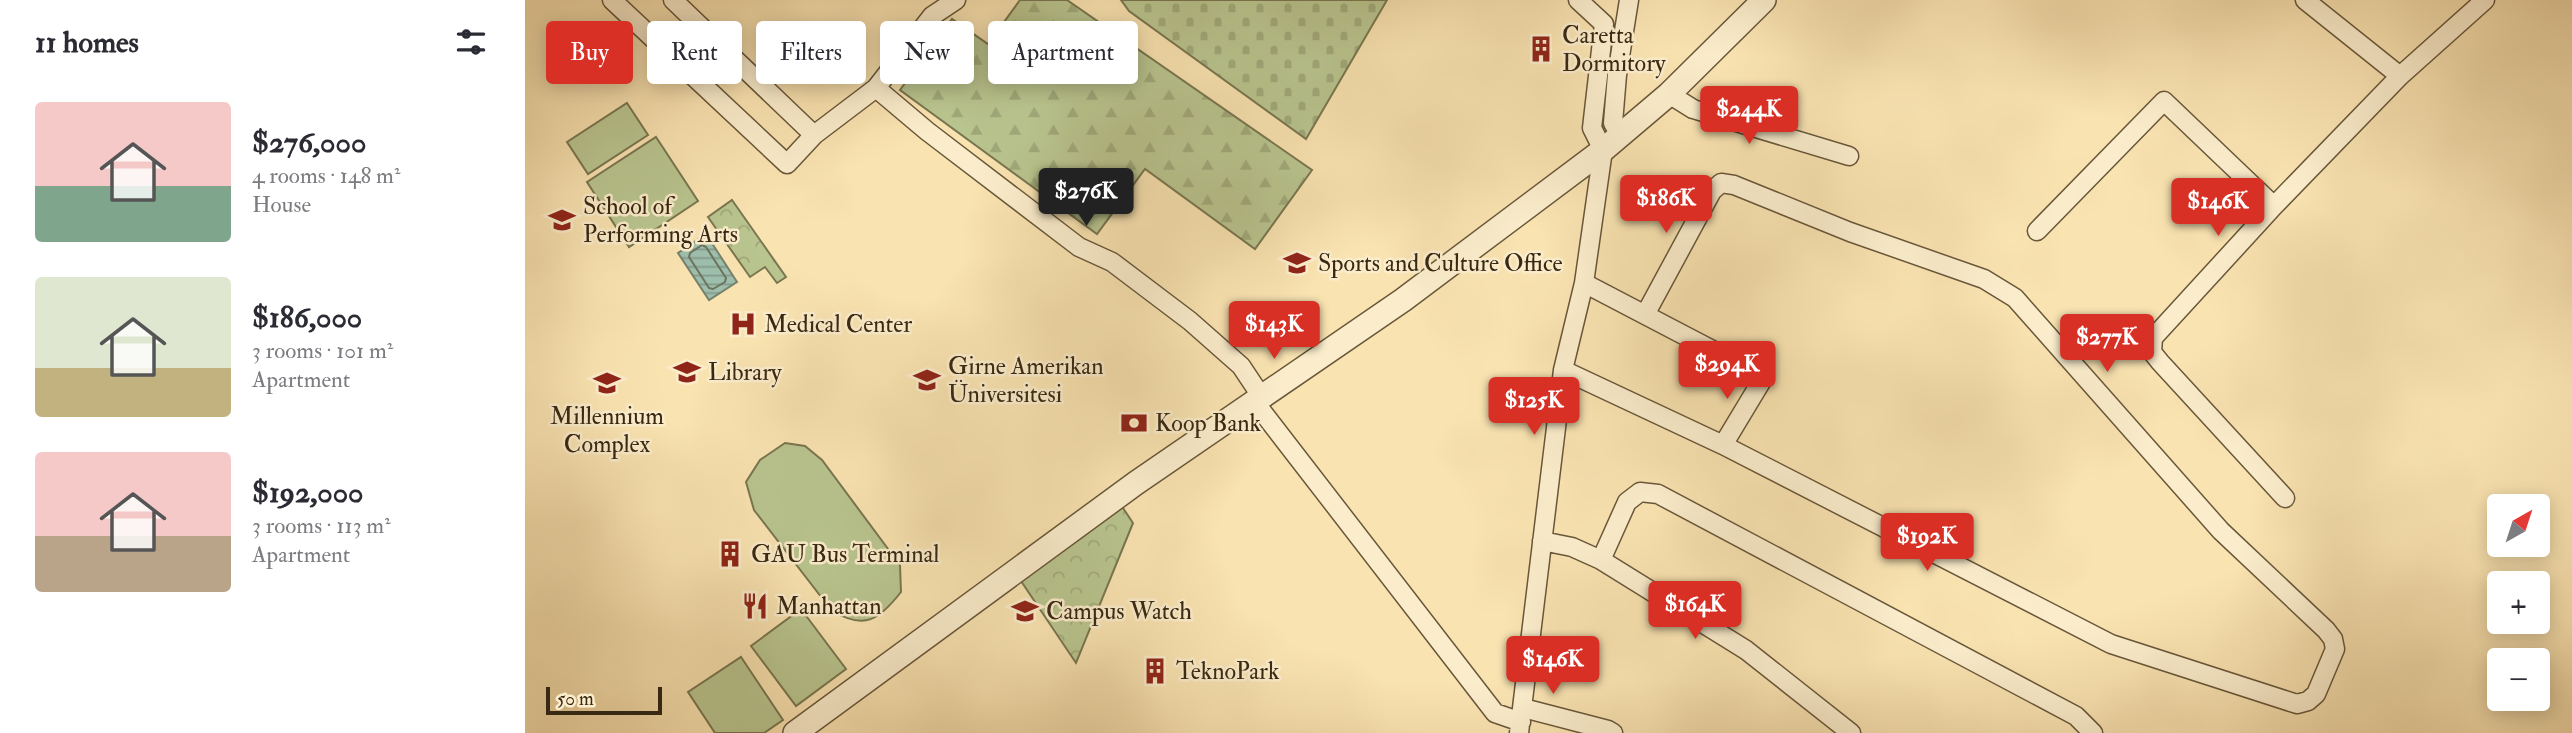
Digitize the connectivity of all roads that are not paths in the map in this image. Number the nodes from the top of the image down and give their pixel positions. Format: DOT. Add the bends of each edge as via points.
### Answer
graph roads {
  1 [pos="612,0"];
  2 [pos="673,0"];
  3 [pos="956,0"];
  4 [pos="1578,0"];
  5 [pos="1629,0"];
  6 [pos="1763,0"];
  7 [pos="2305,0"];
  8 [pos="2485,0"];
  9 [pos="2400,76"];
  10 [pos="876,88"];
  11 [pos="1669,94"];
  12 [pos="814,135"];
  13 [pos="1611,143"];
  14 [pos="1849,156"];
  15 [pos="2274,206"];
  16 [pos="2037,230"];
  17 [pos="1584,284"];
  18 [pos="1646,313"];
  19 [pos="1563,370"];
  20 [pos="1258,398"];
  21 [pos="1723,445"];
  22 [pos="2285,498"];
  23 [pos="1542,541"];
  24 [pos="1601,559"];
  25 [pos="1521,721"];
  26 [pos="1569,727"];
  27 [pos="795,733"];
  28 [pos="1613,733"];
  29 [pos="1851,733"];
  30 [pos="2093,733"];
  1 -- 12 [label="street" via="787,164"];
  2 -- 12 [label="street"];
  3 -- 10 [label="street" via="932,16"];
  4 -- 13 [label="street" via="1604,24 1592,128"];
  5 -- 13 [label="street"];
  6 -- 11 [label="street"];
  7 -- 9 [label="street"];
  8 -- 9 [label="street"];
  9 -- 15 [label="street"];
  10 -- 12 [label="street"];
  10 -- 20 [label="street" via="1079,247 1112,262 1190,321 1241,366"];
  11 -- 13 [label="street"];
  11 -- 14 [label="street" via="1693,109"];
  13 -- 17 [label="street"];
  13 -- 20 [label="street" via="1403,300"];
  15 -- 16 [label="street" via="2164,101"];
  15 -- 22 [label="street" via="2159,331 2151,346 2160,362"];
  17 -- 18 [label="street"];
  17 -- 19 [label="street"];
  18 -- 21 [label="street" via="1764,377"];
  18 -- 21 [label="street" via="1712,191 1721,183 1734,184 1850,232 1984,279 2015,299 2221,531 2326,630 2335,649 2316,694 2297,704 2111,644"];
  19 -- 21 [label="street"];
  19 -- 23 [label="street"];
  20 -- 25 [label="street" via="1495,713"];
  20 -- 27 [label="street"];
  23 -- 24 [label="street"];
  23 -- 25 [label="street"];
  24 -- 29 [label="street" via="1746,650"];
  24 -- 30 [label="street" via="1627,502 1640,492 1658,494 2076,716"];
  25 -- 26 [label="street"];
  26 -- 28 [label="street"];
}
